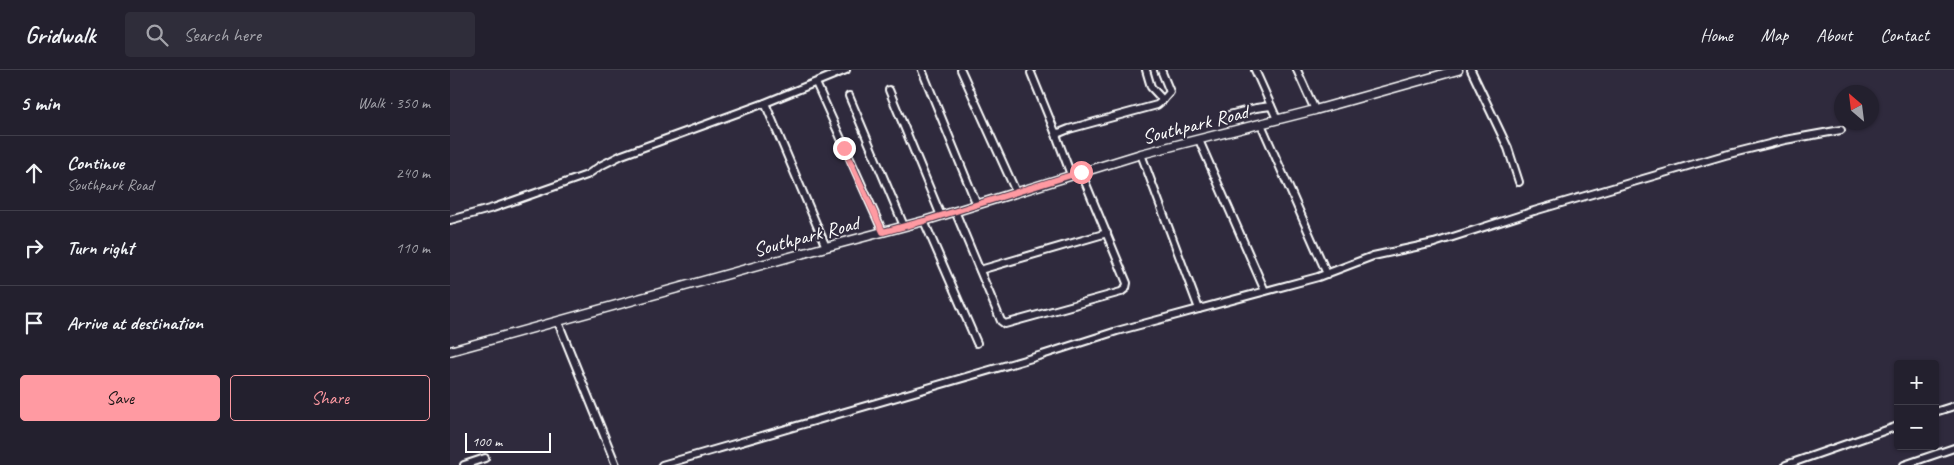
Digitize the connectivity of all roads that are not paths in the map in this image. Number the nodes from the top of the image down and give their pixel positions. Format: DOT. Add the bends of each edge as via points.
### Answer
graph roads {
  1 [pos="846,70"];
  2 [pos="922,70"];
  3 [pos="960,70"];
  4 [pos="1146,70"];
  5 [pos="1161,70"];
  6 [pos="1255,70"];
  7 [pos="1297,70"];
  8 [pos="1458,70"];
  9 [pos="1471,70"];
  10 [pos="1443,72"];
  11 [pos="1031,73"];
  12 [pos="816,83"];
  13 [pos="889,90"];
  14 [pos="849,96"];
  15 [pos="1163,100"];
  16 [pos="765,103"];
  17 [pos="1271,106"];
  18 [pos="1315,110"];
  19 [pos="1229,115"];
  20 [pos="1277,119"];
  21 [pos="1261,124"];
  22 [pos="1841,130"];
  23 [pos="1055,132"];
  24 [pos="1199,140"];
  25 [pos="1140,154"];
  26 [pos="1081,172"];
  27 [pos="1071,175"];
  28 [pos="1519,182"];
  29 [pos="1016,192"];
  30 [pos="977,204"];
  31 [pos="955,212"];
  32 [pos="941,216"];
  33 [pos="450,220"];
  34 [pos="924,221"];
  35 [pos="904,226"];
  36 [pos="883,232"];
  37 [pos="1107,233"];
  38 [pos="826,247"];
  39 [pos="980,270"];
  40 [pos="1326,274"];
  41 [pos="1265,292"];
  42 [pos="1199,309"];
  43 [pos="558,322"];
  44 [pos="977,343"];
  45 [pos="450,352"];
  46 [pos="1954,406"];
  47 [pos="1939,411"];
  48 [pos="1894,427"];
  49 [pos="1954,448"];
  50 [pos="485,458"];
  51 [pos="464,465"];
  52 [pos="616,465"];
  53 [pos="662,465"];
  54 [pos="1786,465"];
  55 [pos="1904,465"];
  1 -- 12 [label="street"];
  2 -- 30 [label="street"];
  3 -- 29 [label="street"];
  4 -- 15 [label="street" via="1151,87"];
  5 -- 15 [label="street" via="1170,92"];
  6 -- 17 [label="street"];
  7 -- 18 [label="street"];
  8 -- 10 [label="street, Southpark Road"];
  9 -- 28 [label="street" via="1508,148"];
  10 -- 18 [label="street, Southpark Road"];
  11 -- 23 [label="street"];
  12 -- 16 [label="street"];
  12 -- 36 [label="street"];
  13 -- 32 [label="street"];
  14 -- 35 [label="street"];
  15 -- 23 [label="street" via="1156,105"];
  16 -- 33 [label="street" via="622,155 587,175"];
  16 -- 38 [label="street"];
  17 -- 19 [label="street"];
  17 -- 20 [label="street"];
  18 -- 20 [label="street, Southpark Road"];
  20 -- 21 [label="street, Southpark Road"];
  21 -- 24 [label="street, Southpark Road"];
  21 -- 40 [label="street"];
  22 -- 40 [label="street" via="1725,155 1434,243 1373,256"];
  23 -- 27 [label="street"];
  24 -- 25 [label="street, Southpark Road"];
  24 -- 41 [label="street"];
  25 -- 26 [label="street, Southpark Road"];
  25 -- 42 [label="street"];
  26 -- 27 [label="street, Southpark Road"];
  26 -- 37 [label="street"];
  27 -- 29 [label="street, Southpark Road"];
  29 -- 30 [label="street, Southpark Road"];
  30 -- 31 [label="street, Southpark Road"];
  31 -- 32 [label="street, Southpark Road"];
  31 -- 39 [label="street"];
  32 -- 34 [label="street, Southpark Road"];
  34 -- 35 [label="street, Southpark Road"];
  34 -- 44 [label="street"];
  35 -- 36 [label="street, Southpark Road"];
  36 -- 38 [label="street, Southpark Road"];
  37 -- 39 [label="street"];
  37 -- 39 [label="street" via="1127,283 1121,292 1005,324"];
  38 -- 43 [label="street, Southpark Road"];
  40 -- 41 [label="street"];
  41 -- 42 [label="street"];
  42 -- 53 [label="street"];
  43 -- 45 [label="street, Southpark Road"];
  43 -- 52 [label="street"];
  46 -- 47 [label="street"];
  48 -- 54 [label="street"];
  49 -- 55 [label="street"];
  50 -- 51 [label="street"];
}
